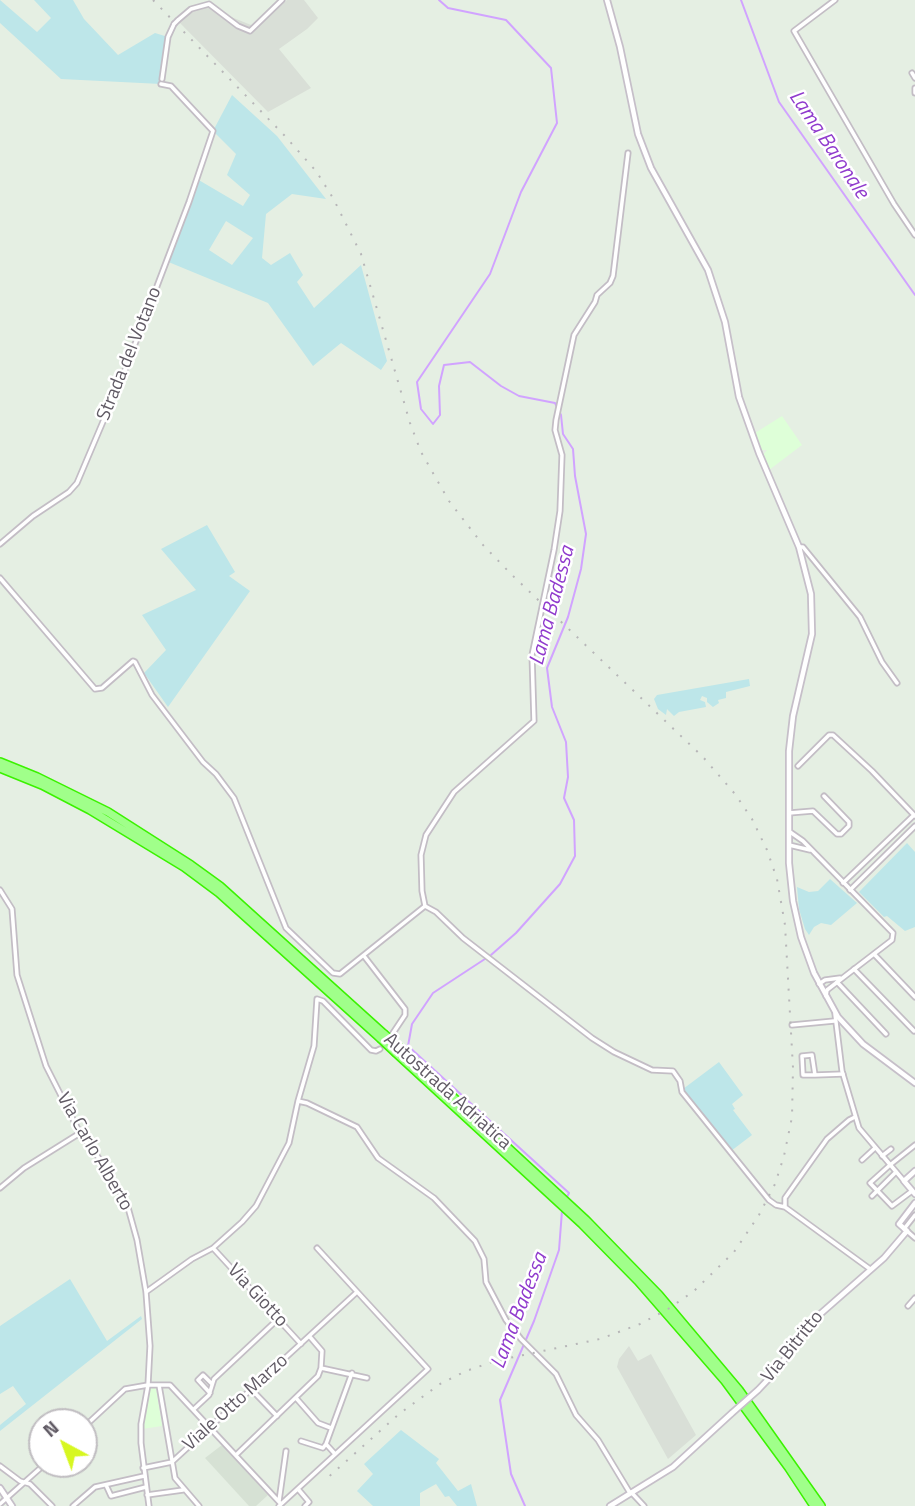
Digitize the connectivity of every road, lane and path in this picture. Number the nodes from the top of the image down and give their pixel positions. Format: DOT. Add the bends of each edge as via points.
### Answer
graph roads {
  1 [pos="282,0"];
  2 [pos="607,0"];
  3 [pos="835,0"];
  4 [pos="915,88"];
  5 [pos="915,93"];
  6 [pos="628,153"];
  7 [pos="915,234"];
  8 [pos="0,544"];
  9 [pos="799,547"];
  10 [pos="0,578"];
  11 [pos="897,683"];
  12 [pos="0,762"];
  13 [pos="798,766"];
  14 [pos="0,768"];
  15 [pos="824,796"];
  16 [pos="789,813"];
  17 [pos="914,816"];
  18 [pos="915,826"];
  19 [pos="789,831"];
  20 [pos="803,841"];
  21 [pos="789,844"];
  22 [pos="800,847"];
  23 [pos="811,851"];
  24 [pos="789,858"];
  25 [pos="843,883"];
  26 [pos="850,890"];
  27 [pos="0,891"];
  28 [pos="425,906"];
  29 [pos="874,954"];
  30 [pos="364,956"];
  31 [pos="854,969"];
  32 [pos="814,973"];
  33 [pos="844,976"];
  34 [pos="825,980"];
  35 [pos="837,982"];
  36 [pos="819,984"];
  37 [pos="829,988"];
  38 [pos="914,994"];
  39 [pos="826,998"];
  40 [pos="835,1014"];
  41 [pos="834,1021"];
  42 [pos="793,1025"];
  43 [pos="914,1031"];
  44 [pos="393,1033"];
  45 [pos="886,1034"];
  46 [pos="382,1036"];
  47 [pos="380,1049"];
  48 [pos="813,1065"];
  49 [pos="803,1066"];
  50 [pos="843,1074"];
  51 [pos="815,1075"];
  52 [pos="915,1083"];
  53 [pos="298,1101"];
  54 [pos="855,1117"];
  55 [pos="80,1133"];
  56 [pos="915,1145"];
  57 [pos="875,1148"];
  58 [pos="891,1149"];
  59 [pos="882,1156"];
  60 [pos="862,1160"];
  61 [pos="890,1165"];
  62 [pos="915,1171"];
  63 [pos="896,1172"];
  64 [pos="904,1181"];
  65 [pos="0,1188"];
  66 [pos="877,1190"];
  67 [pos="914,1192"];
  68 [pos="872,1196"];
  69 [pos="915,1203"];
  70 [pos="785,1207"];
  71 [pos="915,1215"];
  72 [pos="584,1222"];
  73 [pos="905,1230"];
  74 [pos="915,1238"];
  75 [pos="213,1248"];
  76 [pos="317,1248"];
  77 [pos="870,1269"];
  78 [pos="146,1292"];
  79 [pos="357,1292"];
  80 [pos="915,1298"];
  81 [pos="908,1306"];
  82 [pos="278,1320"];
  83 [pos="309,1336"];
  84 [pos="301,1344"];
  85 [pos="321,1368"];
  86 [pos="352,1373"];
  87 [pos="367,1378"];
  88 [pos="212,1384"];
  89 [pos="148,1385"];
  90 [pos="159,1385"];
  91 [pos="252,1389"];
  92 [pos="210,1393"];
  93 [pos="296,1398"];
  94 [pos="194,1409"];
  95 [pos="98,1414"];
  96 [pos="277,1416"];
  97 [pos="210,1427"];
  98 [pos="332,1428"];
  99 [pos="301,1441"];
  100 [pos="326,1444"];
  101 [pos="286,1451"];
  102 [pos="335,1454"];
  103 [pos="236,1455"];
  104 [pos="172,1462"];
  105 [pos="0,1466"];
  106 [pos="143,1468"];
  107 [pos="144,1475"];
  108 [pos="29,1478"];
  109 [pos="25,1482"];
  110 [pos="106,1485"];
  111 [pos="146,1487"];
  112 [pos="0,1488"];
  113 [pos="184,1489"];
  114 [pos="298,1489"];
  115 [pos="631,1492"];
  116 [pos="147,1495"];
  117 [pos="7,1498"];
  118 [pos="0,1504"];
  119 [pos="280,1504"];
  120 [pos="12,1506"];
  121 [pos="51,1506"];
  122 [pos="73,1506"];
  123 [pos="149,1506"];
  124 [pos="199,1506"];
  125 [pos="305,1506"];
  126 [pos="610,1506"];
  127 [pos="644,1506"];
  128 [pos="814,1506"];
  129 [pos="821,1506"];
  1 -- 8 [label="street, Strada del Votano, bridge" via="250,31 209,4 191,9 174,24 161,81 213,131 145,320 77,482"];
  2 -- 9 [label="main road" via="638,134 651,168 708,270 725,321 739,397"];
  3 -- 7 [label="street" via="794,32"];
  4 -- 5 [label="street"];
  6 -- 28 [label="street" via="613,276 574,335 555,425 562,455 560,511 532,655 534,721 454,792 426,835 421,855"];
  9 -- 11 [label="street" via="860,617"];
  9 -- 16 [label="main road" via="813,618 789,737"];
  10 -- 30 [label="street" via="95,689 135,662 152,695 234,798 289,933 337,974"];
  12 -- 46 [label="highway, Autostrada Adriatica" via="108,812 191,864"];
  13 -- 17 [label="street" via="833,735"];
  14 -- 46 [label="highway, Autostrada Adriatica" via="90,810 184,867"];
  15 -- 16 [label="street" via="849,822 841,834 813,811"];
  16 -- 19 [label="main road"];
  17 -- 25 [label="street"];
  18 -- 26 [label="street"];
  19 -- 20 [label="street"];
  19 -- 21 [label="main road"];
  20 -- 21 [label="street"];
  20 -- 23 [label="street"];
  21 -- 22 [label="street"];
  21 -- 24 [label="main road"];
  22 -- 23 [label="street"];
  22 -- 24 [label="street"];
  23 -- 25 [label="street"];
  24 -- 32 [label="main road" via="797,922"];
  25 -- 26 [label="street"];
  26 -- 29 [label="street" via="894,937"];
  27 -- 55 [label="street, Via Carlo Alberto" via="12,909 17,975 36,1036"];
  28 -- 30 [label="street"];
  28 -- 70 [label="street" via="592,1038 652,1070 673,1071 682,1091 762,1192"];
  29 -- 31 [label="street"];
  29 -- 38 [label="street"];
  30 -- 44 [label="street" via="405,1009"];
  31 -- 33 [label="street"];
  31 -- 43 [label="street"];
  32 -- 34 [label="street"];
  32 -- 36 [label="main road"];
  33 -- 34 [label="street"];
  33 -- 35 [label="street"];
  34 -- 36 [label="street"];
  35 -- 37 [label="street"];
  35 -- 45 [label="street"];
  36 -- 37 [label="street"];
  36 -- 39 [label="main road"];
  37 -- 39 [label="street"];
  39 -- 40 [label="main road"];
  40 -- 41 [label="street"];
  40 -- 52 [label="main road" via="863,1044"];
  41 -- 42 [label="street"];
  41 -- 50 [label="street"];
  46 -- 72 [label="highway, Autostrada Adriatica, bridge"];
  47 -- 53 [label="street" via="370,1050 317,999 314,1046"];
  48 -- 49 [label="street"];
  48 -- 49 [label="street" via="811,1055 802,1056"];
  48 -- 51 [label="street"];
  49 -- 51 [label="street" via="803,1075"];
  50 -- 51 [label="street"];
  50 -- 54 [label="street"];
  53 -- 75 [label="street" via="289,1143 256,1206"];
  53 -- 115 [label="street" via="357,1127 377,1158 435,1198 470,1235 483,1256 486,1282 506,1320 556,1374 576,1415"];
  54 -- 57 [label="street"];
  54 -- 70 [label="street" via="827,1139 785,1198"];
  55 -- 65 [label="street"];
  55 -- 78 [label="street, Via Carlo Alberto" via="127,1205"];
  56 -- 61 [label="street"];
  57 -- 59 [label="street"];
  57 -- 60 [label="street"];
  58 -- 59 [label="street"];
  59 -- 61 [label="street"];
  61 -- 63 [label="street"];
  61 -- 66 [label="street" via="870,1183"];
  62 -- 64 [label="main road"];
  63 -- 64 [label="street"];
  63 -- 66 [label="street"];
  64 -- 67 [label="main road"];
  66 -- 67 [label="street" via="892,1206"];
  66 -- 68 [label="street"];
  69 -- 73 [label="main road, Via Bitritto" via="899,1224"];
  70 -- 77 [label="street"];
  71 -- 73 [label="street"];
  72 -- 128 [label="highway, Autostrada Adriatica" via="698,1348"];
  72 -- 129 [label="highway, Autostrada Adriatica" via="642,1276 707,1350"];
  73 -- 74 [label="street"];
  73 -- 77 [label="main road, Via Bitritto"];
  75 -- 78 [label="street"];
  75 -- 82 [label="street, Via Giotto"];
  76 -- 79 [label="street"];
  77 -- 115 [label="main road, Via Bitritto, bridge" via="810,1323 758,1390 678,1462"];
  78 -- 89 [label="street, Via Carlo Alberto"];
  79 -- 83 [label="street, Viale Otto Marzo"];
  79 -- 102 [label="street" via="428,1370"];
  80 -- 81 [label="street"];
  82 -- 84 [label="street, Via Giotto"];
  82 -- 88 [label="street"];
  83 -- 84 [label="street, Viale Otto Marzo"];
  83 -- 85 [label="street" via="321,1349"];
  84 -- 91 [label="street, Viale Otto Marzo"];
  85 -- 86 [label="street"];
  85 -- 93 [label="street" via="314,1382"];
  86 -- 87 [label="street"];
  86 -- 98 [label="street"];
  88 -- 92 [label="street"];
  88 -- 92 [label="street" via="203,1375 198,1380"];
  89 -- 90 [label="street"];
  89 -- 95 [label="street" via="125,1389"];
  89 -- 106 [label="street, Via Carlo Alberto" via="141,1424"];
  90 -- 94 [label="street" via="170,1385"];
  90 -- 104 [label="street"];
  91 -- 96 [label="street"];
  91 -- 97 [label="street, Viale Otto Marzo"];
  92 -- 94 [label="street"];
  93 -- 96 [label="street"];
  93 -- 98 [label="street" via="318,1423"];
  94 -- 97 [label="street"];
  96 -- 103 [label="street"];
  97 -- 103 [label="street"];
  97 -- 104 [label="street, Viale Otto Marzo"];
  98 -- 100 [label="street"];
  99 -- 100 [label="street" via="323,1448"];
  100 -- 102 [label="street"];
  101 -- 119 [label="street"];
  102 -- 114 [label="street"];
  103 -- 119 [label="street"];
  104 -- 106 [label="street"];
  104 -- 113 [label="street" via="175,1478"];
  105 -- 109 [label="street"];
  106 -- 107 [label="street, Via Carlo Alberto"];
  107 -- 110 [label="street"];
  107 -- 111 [label="street, Via Carlo Alberto"];
  108 -- 109 [label="street"];
  109 -- 117 [label="street"];
  109 -- 121 [label="street"];
  110 -- 111 [label="street" via="111,1496"];
  110 -- 122 [label="street" via="95,1487"];
  111 -- 116 [label="street, Via Carlo Alberto"];
  112 -- 117 [label="main road"];
  113 -- 116 [label="street"];
  113 -- 124 [label="street"];
  114 -- 119 [label="street"];
  114 -- 125 [label="street" via="309,1502"];
  115 -- 126 [label="main road, Via Bitritto"];
  115 -- 127 [label="street"];
  116 -- 123 [label="street, Via Carlo Alberto"];
  117 -- 118 [label="street"];
  117 -- 120 [label="main road"];
}
